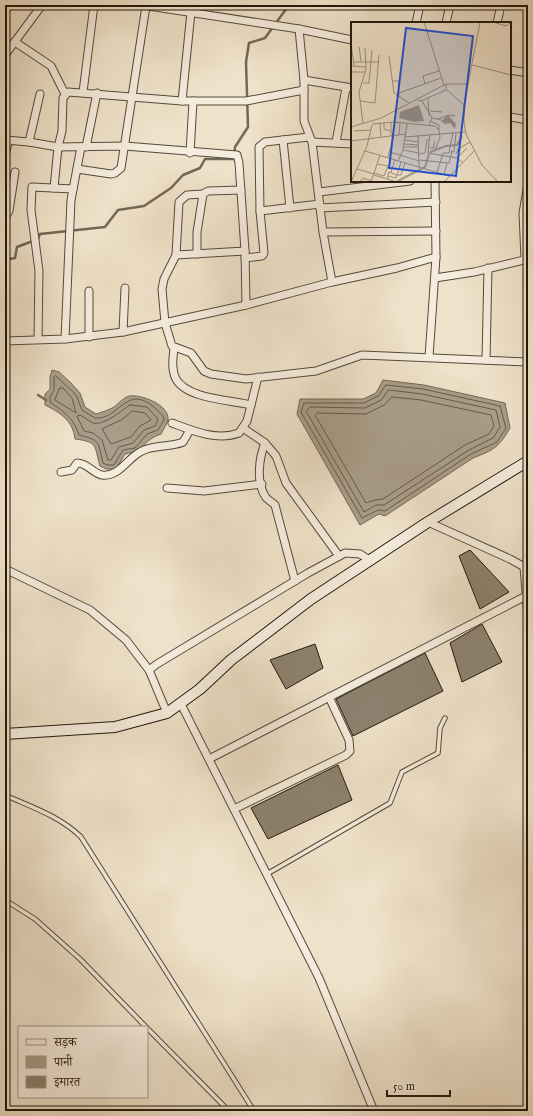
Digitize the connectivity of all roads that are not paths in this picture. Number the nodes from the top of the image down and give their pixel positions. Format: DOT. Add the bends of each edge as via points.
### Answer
graph roads {
  1 [pos="42,5"];
  2 [pos="94,5"];
  3 [pos="144,5"];
  4 [pos="420,5"];
  5 [pos="450,5"];
  6 [pos="501,5"];
  7 [pos="191,12"];
  8 [pos="416,22"];
  9 [pos="446,22"];
  10 [pos="497,22"];
  11 [pos="299,29"];
  12 [pos="351,40"];
  13 [pos="14,42"];
  14 [pos="5,55"];
  15 [pos="511,70"];
  16 [pos="528,73"];
  17 [pos="304,80"];
  18 [pos="349,88"];
  19 [pos="304,90"];
  20 [pos="83,92"];
  21 [pos="97,93"];
  22 [pos="40,94"];
  23 [pos="65,94"];
  24 [pos="133,97"];
  25 [pos="182,101"];
  26 [pos="193,101"];
  27 [pos="511,117"];
  28 [pos="528,120"];
  29 [pos="311,139"];
  30 [pos="284,140"];
  31 [pos="7,141"];
  32 [pos="29,142"];
  33 [pos="336,142"];
  34 [pos="351,144"];
  35 [pos="125,146"];
  36 [pos="58,147"];
  37 [pos="84,147"];
  38 [pos="190,153"];
  39 [pos="5,156"];
  40 [pos="77,169"];
  41 [pos="15,172"];
  42 [pos="402,182"];
  43 [pos="435,182"];
  44 [pos="528,184"];
  45 [pos="54,188"];
  46 [pos="73,189"];
  47 [pos="241,190"];
  48 [pos="319,192"];
  49 [pos="204,194"];
  50 [pos="436,202"];
  51 [pos="320,206"];
  52 [pos="290,208"];
  53 [pos="260,211"];
  54 [pos="5,217"];
  55 [pos="436,231"];
  56 [pos="324,232"];
  57 [pos="197,254"];
  58 [pos="245,254"];
  59 [pos="176,255"];
  60 [pos="436,257"];
  61 [pos="527,259"];
  62 [pos="488,268"];
  63 [pos="435,278"];
  64 [pos="332,282"];
  65 [pos="126,288"];
  66 [pos="89,291"];
  67 [pos="246,305"];
  68 [pos="165,323"];
  69 [pos="123,332"];
  70 [pos="89,337"];
  71 [pos="38,339"];
  72 [pos="65,339"];
  73 [pos="5,341"];
  74 [pos="174,348"];
  75 [pos="429,357"];
  76 [pos="486,360"];
  77 [pos="528,362"];
  78 [pos="258,377"];
  79 [pos="251,405"];
  80 [pos="172,423"];
  81 [pos="243,428"];
  82 [pos="190,430"];
  83 [pos="265,443"];
  84 [pos="528,461"];
  85 [pos="61,472"];
  86 [pos="262,484"];
  87 [pos="167,488"];
  88 [pos="428,522"];
  89 [pos="339,556"];
  90 [pos="371,561"];
  91 [pos="526,568"];
  92 [pos="5,569"];
  93 [pos="295,581"];
  94 [pos="526,596"];
  95 [pos="528,617"];
  96 [pos="149,670"];
  97 [pos="329,697"];
  98 [pos="181,704"];
  99 [pos="167,713"];
  100 [pos="445,718"];
  101 [pos="5,734"];
  102 [pos="209,759"];
  103 [pos="5,795"];
  104 [pos="234,809"];
  105 [pos="267,874"];
  106 [pos="5,900"];
  107 [pos="144,1026"];
  108 [pos="148,1030"];
  109 [pos="229,1111"];
  110 [pos="254,1111"];
  111 [pos="374,1111"];
  1 -- 13 [label="street"];
  2 -- 20 [label="street"];
  3 -- 7 [label="street"];
  3 -- 24 [label="street"];
  4 -- 8 [label="street"];
  5 -- 9 [label="street"];
  6 -- 10 [label="street"];
  7 -- 11 [label="street"];
  7 -- 25 [label="street"];
  11 -- 12 [label="street"];
  11 -- 17 [label="street"];
  13 -- 14 [label="street"];
  13 -- 23 [label="street" via="52,66"];
  15 -- 16 [label="street"];
  17 -- 18 [label="street"];
  17 -- 19 [label="street"];
  18 -- 33 [label="street"];
  19 -- 26 [label="street" via="249,100"];
  19 -- 29 [label="street" via="304,121"];
  20 -- 21 [label="street"];
  20 -- 23 [label="street"];
  21 -- 24 [label="street"];
  21 -- 37 [label="street"];
  22 -- 32 [label="street"];
  23 -- 36 [label="street"];
  24 -- 25 [label="street"];
  24 -- 35 [label="street"];
  25 -- 26 [label="street"];
  26 -- 38 [label="street"];
  27 -- 28 [label="street"];
  29 -- 30 [label="street"];
  29 -- 33 [label="street"];
  29 -- 48 [label="street"];
  30 -- 52 [label="street"];
  30 -- 53 [label="street" via="265,142 260,146"];
  31 -- 32 [label="street"];
  31 -- 39 [label="street"];
  32 -- 36 [label="street"];
  33 -- 34 [label="street"];
  35 -- 37 [label="street"];
  35 -- 38 [label="street"];
  35 -- 40 [label="street" via="123,164 115,173"];
  36 -- 37 [label="street"];
  36 -- 45 [label="street"];
  37 -- 40 [label="street"];
  38 -- 47 [label="street" via="235,156 238,159"];
  40 -- 46 [label="street"];
  41 -- 54 [label="street" via="9,211"];
  42 -- 48 [label="street"];
  43 -- 50 [label="street"];
  44 -- 61 [label="street" via="523,213"];
  45 -- 46 [label="street"];
  45 -- 71 [label="street" via="32,187 31,210 39,271"];
  46 -- 72 [label="street"];
  47 -- 49 [label="street" via="208,191"];
  47 -- 58 [label="street"];
  48 -- 51 [label="street"];
  49 -- 57 [label="street" via="197,232"];
  49 -- 59 [label="street" via="187,195 179,202"];
  50 -- 51 [label="street"];
  50 -- 55 [label="street"];
  51 -- 52 [label="street"];
  51 -- 56 [label="street"];
  52 -- 53 [label="street"];
  53 -- 58 [label="street" via="264,253 262,256"];
  55 -- 56 [label="street"];
  55 -- 60 [label="street"];
  56 -- 64 [label="street"];
  57 -- 58 [label="street"];
  57 -- 59 [label="street"];
  58 -- 67 [label="street"];
  59 -- 68 [label="street" via="162,283"];
  60 -- 63 [label="street"];
  60 -- 64 [label="street"];
  61 -- 62 [label="street"];
  62 -- 63 [label="street"];
  62 -- 76 [label="street"];
  63 -- 75 [label="street"];
  64 -- 67 [label="street"];
  65 -- 69 [label="street"];
  66 -- 70 [label="street"];
  67 -- 68 [label="street"];
  68 -- 69 [label="street"];
  68 -- 74 [label="street" via="170,343"];
  69 -- 70 [label="street"];
  70 -- 72 [label="street"];
  71 -- 72 [label="street"];
  71 -- 73 [label="street"];
  74 -- 78 [label="street" via="187,350 204,371 211,374 234,378"];
  74 -- 79 [label="street" via="174,371 176,379 182,385 212,399 227,399"];
  75 -- 76 [label="street"];
  75 -- 78 [label="street" via="362,355 316,371"];
  76 -- 77 [label="street"];
  78 -- 79 [label="street"];
  79 -- 81 [label="street"];
  80 -- 82 [label="street"];
  81 -- 82 [label="street" via="239,433 222,437"];
  81 -- 83 [label="street"];
  82 -- 85 [label="street" via="182,442 139,452 116,472 108,475 101,475 87,465 77,463 72,470"];
  83 -- 86 [label="street" via="259,462"];
  83 -- 89 [label="street" via="280,462 286,483"];
  84 -- 88 [label="main road"];
  86 -- 87 [label="street" via="204,491"];
  86 -- 93 [label="street" via="266,498 275,505"];
  88 -- 90 [label="main road"];
  88 -- 91 [label="street"];
  89 -- 90 [label="street" via="352,552"];
  89 -- 93 [label="street"];
  90 -- 98 [label="main road" via="311,599 230,660"];
  91 -- 94 [label="street"];
  92 -- 96 [label="street" via="90,610 126,640"];
  93 -- 96 [label="street"];
  94 -- 95 [label="street"];
  94 -- 97 [label="street"];
  96 -- 99 [label="street"];
  97 -- 102 [label="street"];
  97 -- 104 [label="street" via="349,740 350,751"];
  98 -- 99 [label="main road"];
  98 -- 102 [label="street"];
  99 -- 101 [label="main road" via="115,727"];
  100 -- 105 [label="lane" via="440,728 438,754 402,772 390,803"];
  102 -- 104 [label="street"];
  103 -- 110 [label="lane" via="58,819 81,837"];
  104 -- 105 [label="street"];
  105 -- 111 [label="street" via="327,994"];
  106 -- 107 [label="lane" via="35,918"];
  108 -- 109 [label="lane"];
}
